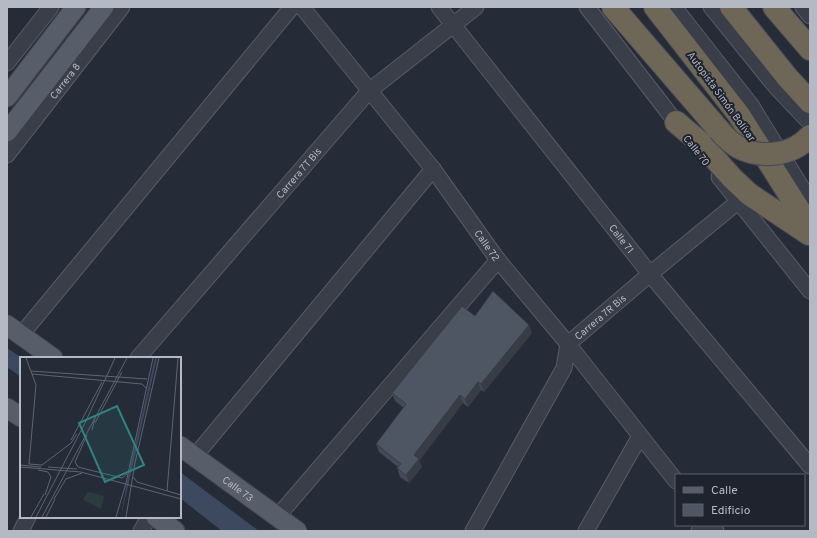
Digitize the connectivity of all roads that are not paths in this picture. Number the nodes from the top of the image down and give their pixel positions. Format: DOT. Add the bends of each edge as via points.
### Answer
graph roads {
  1 [pos="51,7"];
  2 [pos="76,7"];
  3 [pos="122,7"];
  4 [pos="292,7"];
  5 [pos="302,7"];
  6 [pos="440,7"];
  7 [pos="476,7"];
  8 [pos="587,7"];
  9 [pos="655,7"];
  10 [pos="674,7"];
  11 [pos="711,7"];
  12 [pos="731,7"];
  13 [pos="774,7"];
  14 [pos="803,7"];
  15 [pos="104,8"];
  16 [pos="615,8"];
  17 [pos="810,16"];
  18 [pos="454,24"];
  19 [pos="12,46"];
  20 [pos="810,49"];
  21 [pos="7,63"];
  22 [pos="369,91"];
  23 [pos="7,97"];
  24 [pos="810,102"];
  25 [pos="676,122"];
  26 [pos="810,123"];
  27 [pos="7,132"];
  28 [pos="810,136"];
  29 [pos="7,155"];
  30 [pos="433,170"];
  31 [pos="739,201"];
  32 [pos="810,201"];
  33 [pos="810,227"];
  34 [pos="810,235"];
  35 [pos="498,260"];
  36 [pos="650,274"];
  37 [pos="810,291"];
  38 [pos="14,330"];
  39 [pos="568,344"];
  40 [pos="52,357"];
  41 [pos="139,357"];
  42 [pos="7,408"];
  43 [pos="20,416"];
  44 [pos="640,436"];
  45 [pos="187,451"];
  46 [pos="810,466"];
  47 [pos="675,480"];
  48 [pos="278,516"];
  49 [pos="28,518"];
  50 [pos="148,518"];
  51 [pos="157,518"];
  52 [pos="21,531"];
  53 [pos="141,531"];
  54 [pos="175,531"];
  55 [pos="297,531"];
  56 [pos="473,531"];
  57 [pos="586,531"];
  1 -- 19 [label="street"];
  2 -- 23 [label="main road"];
  3 -- 29 [label="street, Carrera 8"];
  4 -- 38 [label="street"];
  5 -- 22 [label="street, Calle 72"];
  6 -- 18 [label="street, Calle 71"];
  7 -- 18 [label="street, Carrera 7T Bis"];
  8 -- 25 [label="street, Calle 70"];
  9 -- 33 [label="highway, Autopista Simón Bolívar" via="738,115"];
  10 -- 32 [label="street" via="751,105"];
  11 -- 26 [label="street" via="775,86"];
  12 -- 24 [label="highway"];
  13 -- 20 [label="highway"];
  14 -- 17 [label="street"];
  15 -- 27 [label="main road, Carrera 8"];
  16 -- 28 [label="highway, bridge" via="736,147 759,154 783,153 805,142"];
  18 -- 22 [label="street, Carrera 7T Bis"];
  18 -- 36 [label="street, Calle 71"];
  19 -- 21 [label="street"];
  22 -- 30 [label="street, Calle 72"];
  22 -- 41 [label="street, Carrera 7T Bis"];
  25 -- 31 [label="street, Calle 70"];
  25 -- 34 [label="highway" via="702,144 749,194"];
  30 -- 35 [label="street, Calle 72"];
  30 -- 45 [label="street"];
  31 -- 36 [label="street, Carrera 7R Bis"];
  31 -- 37 [label="street, Calle 70"];
  35 -- 39 [label="street, Calle 72"];
  35 -- 48 [label="street"];
  36 -- 39 [label="street, Carrera 7R Bis"];
  36 -- 46 [label="street, Calle 71"];
  38 -- 40 [label="main road"];
  39 -- 44 [label="street, Calle 72"];
  39 -- 56 [label="street, Carrera 7R Bis" via="564,368"];
  42 -- 43 [label="main road"];
  44 -- 47 [label="street, Calle 72"];
  44 -- 57 [label="street"];
  45 -- 48 [label="main road, Calle 73"];
  48 -- 55 [label="main road, Calle 73"];
  49 -- 52 [label="street"];
  50 -- 53 [label="street"];
  51 -- 54 [label="main road"];
}
